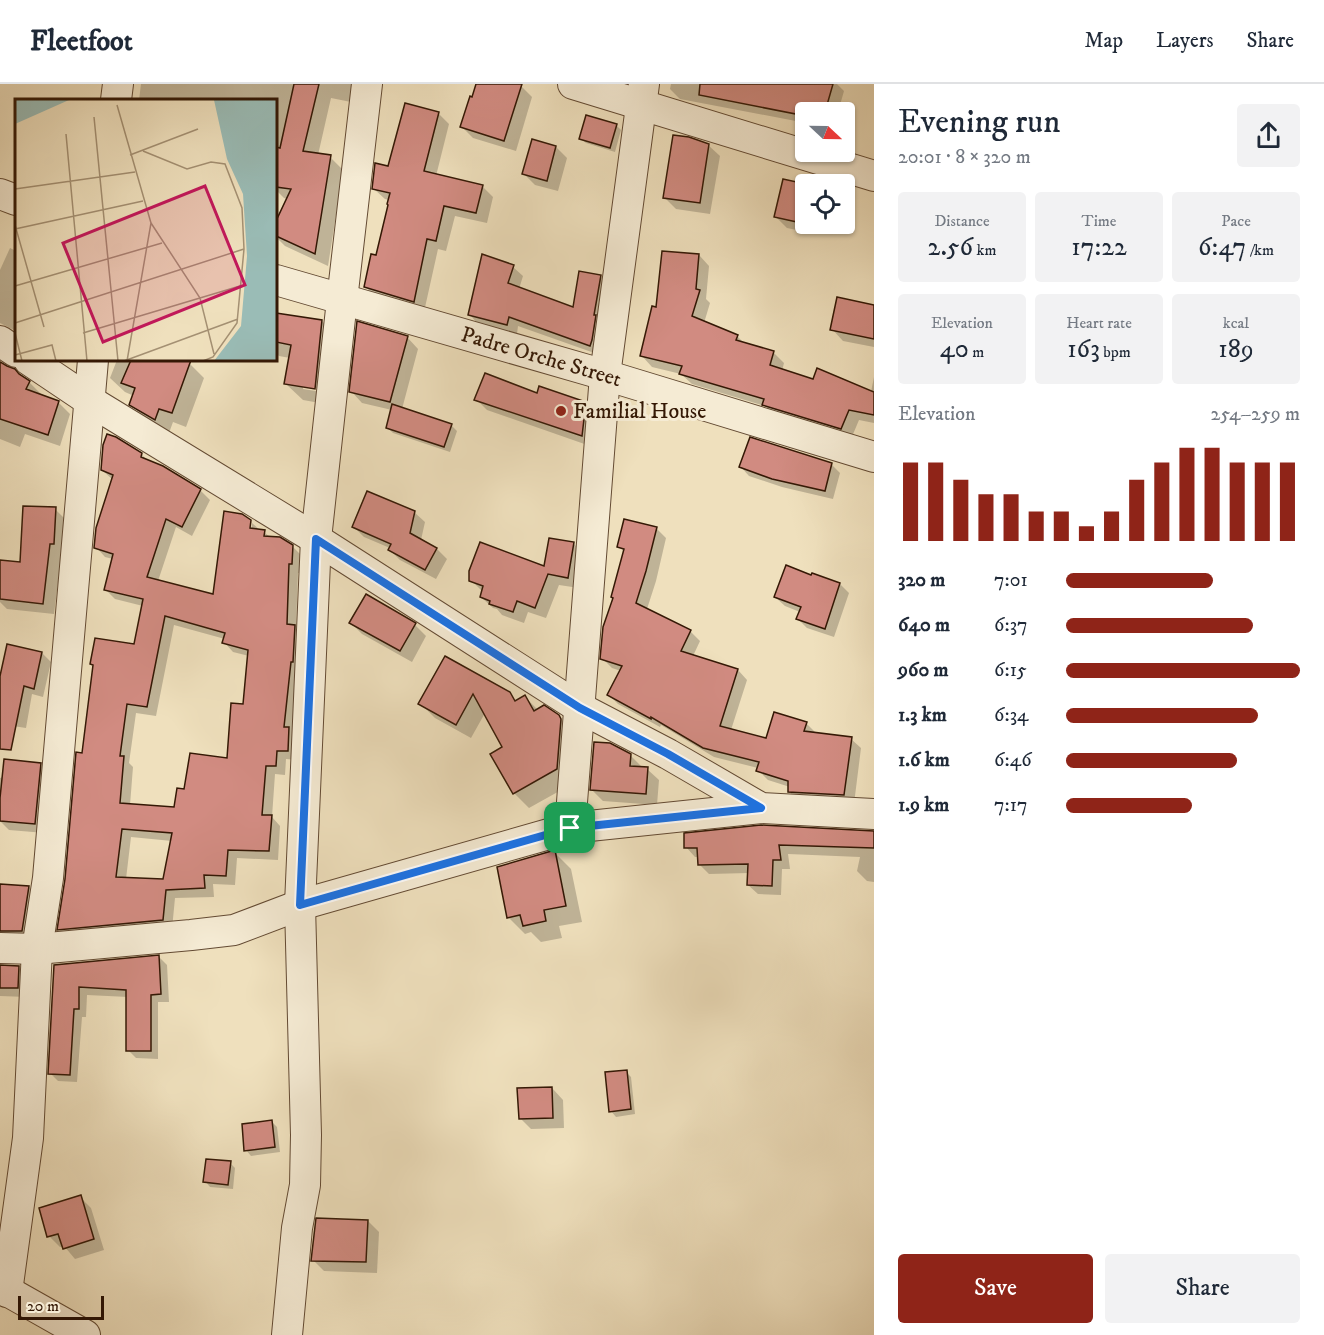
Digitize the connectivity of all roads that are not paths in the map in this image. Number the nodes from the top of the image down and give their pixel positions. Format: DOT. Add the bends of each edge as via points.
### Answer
graph roads {
  1 [pos="118,84"];
  2 [pos="367,84"];
  3 [pos="573,84"];
  4 [pos="643,95"];
  5 [pos="116,99"];
  6 [pos="874,176"];
  7 [pos="0,194"];
  8 [pos="15,200"];
  9 [pos="278,281"];
  10 [pos="342,300"];
  11 [pos="0,341"];
  12 [pos="15,351"];
  13 [pos="32,362"];
  14 [pos="93,362"];
  15 [pos="605,375"];
  16 [pos="90,401"];
  17 [pos="874,457"];
  18 [pos="316,539"];
  19 [pos="580,708"];
  20 [pos="761,808"];
  21 [pos="874,814"];
  22 [pos="570,828"];
  23 [pos="300,905"];
  24 [pos="0,948"];
  25 [pos="37,949"];
  26 [pos="4,1289"];
  27 [pos="85,1335"];
  28 [pos="287,1335"];
  1 -- 5 [label="street"];
  2 -- 10 [label="street"];
  3 -- 4 [label="street"];
  4 -- 6 [label="street"];
  4 -- 15 [label="street"];
  7 -- 8 [label="street"];
  9 -- 10 [label="street, Padre Orche Street"];
  10 -- 15 [label="street, Padre Orche Street"];
  10 -- 18 [label="street"];
  11 -- 12 [label="street"];
  13 -- 16 [label="street"];
  14 -- 16 [label="street"];
  15 -- 17 [label="street, Padre Orche Street"];
  15 -- 19 [label="street"];
  16 -- 18 [label="street"];
  16 -- 25 [label="street" via="48,878"];
  18 -- 19 [label="street"];
  18 -- 23 [label="street"];
  19 -- 20 [label="street"];
  19 -- 22 [label="street"];
  20 -- 21 [label="street"];
  20 -- 22 [label="street"];
  22 -- 23 [label="street"];
  23 -- 25 [label="street" via="234,930"];
  23 -- 28 [label="street" via="305,1185"];
  24 -- 25 [label="street"];
  25 -- 26 [label="street" via="28,1138"];
  26 -- 27 [label="street"];
}
